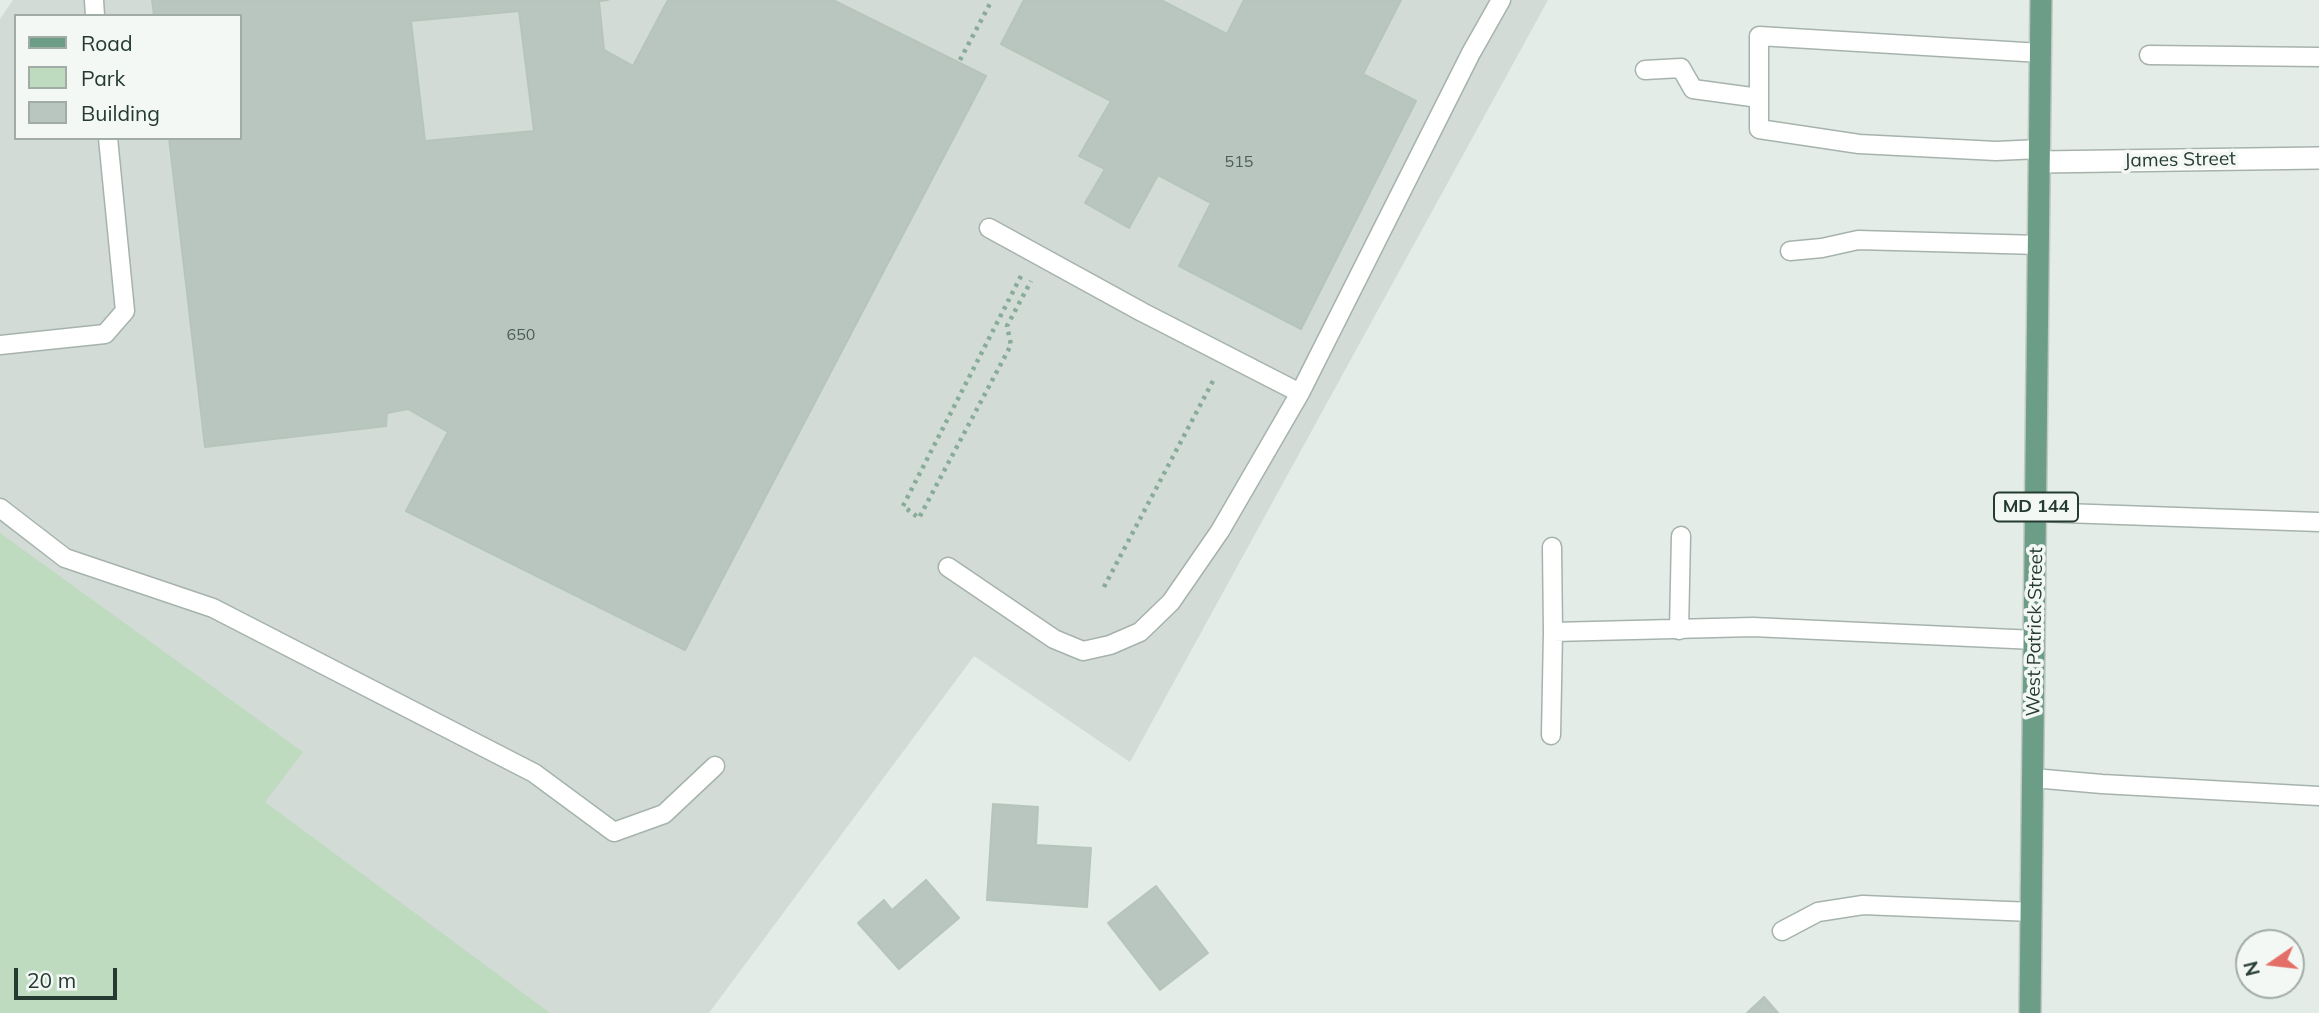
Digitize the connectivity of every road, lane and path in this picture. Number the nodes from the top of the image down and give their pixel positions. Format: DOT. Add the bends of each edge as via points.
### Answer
graph roads {
  1 [pos="992,0"];
  2 [pos="1502,0"];
  3 [pos="2041,0"];
  4 [pos="2041,53"];
  5 [pos="2150,55"];
  6 [pos="2319,57"];
  7 [pos="960,60"];
  8 [pos="1645,70"];
  9 [pos="1759,98"];
  10 [pos="107,140"];
  11 [pos="2041,155"];
  12 [pos="2319,158"];
  13 [pos="989,228"];
  14 [pos="2039,245"];
  15 [pos="1790,251"];
  16 [pos="1015,273"];
  17 [pos="1021,276"];
  18 [pos="1031,281"];
  19 [pos="1042,287"];
  20 [pos="0,345"];
  21 [pos="1202,373"];
  22 [pos="1300,393"];
  23 [pos="0,508"];
  24 [pos="2036,512"];
  25 [pos="2319,522"];
  26 [pos="1681,536"];
  27 [pos="1552,547"];
  28 [pos="948,567"];
  29 [pos="1104,587"];
  30 [pos="1679,630"];
  31 [pos="1553,632"];
  32 [pos="2035,640"];
  33 [pos="1551,734"];
  34 [pos="715,766"];
  35 [pos="2033,778"];
  36 [pos="2319,796"];
  37 [pos="2032,912"];
  38 [pos="1782,931"];
  39 [pos="2030,1013"];
  1 -- 7 [label="path"];
  2 -- 22 [label="lane"];
  3 -- 4 [label="main road, West Patrick Street / MD 144"];
  4 -- 9 [label="lane" via="1759,36"];
  4 -- 11 [label="main road, West Patrick Street / MD 144"];
  5 -- 6 [label="lane"];
  8 -- 9 [label="lane" via="1681,68 1693,89"];
  9 -- 11 [label="lane" via="1759,130 1859,144"];
  10 -- 20 [label="lane" via="125,311 105,334"];
  11 -- 12 [label="street, James Street"];
  11 -- 14 [label="main road, West Patrick Street / MD 144"];
  13 -- 22 [label="lane"];
  14 -- 15 [label="lane" via="1858,240"];
  14 -- 24 [label="main road, West Patrick Street / MD 144"];
  16 -- 17 [label="path"];
  17 -- 18 [label="path"];
  17 -- 18 [label="path" via="903,506 919,518 1011,345 1007,326"];
  18 -- 19 [label="path"];
  21 -- 29 [label="path" via="1214,379"];
  22 -- 28 [label="lane" via="1220,531 1171,602 1140,632 1083,650 1054,639"];
  23 -- 34 [label="lane" via="65,558 212,608 534,773 614,832 664,814"];
  24 -- 25 [label="lane"];
  24 -- 32 [label="main road, West Patrick Street / MD 144"];
  26 -- 30 [label="lane"];
  27 -- 31 [label="lane"];
  30 -- 31 [label="lane"];
  30 -- 32 [label="lane" via="1753,627"];
  31 -- 33 [label="lane"];
  32 -- 35 [label="main road, West Patrick Street / MD 144"];
  35 -- 36 [label="lane"];
  35 -- 37 [label="main road, West Patrick Street / MD 144"];
  37 -- 38 [label="lane" via="1863,905 1818,912"];
  37 -- 39 [label="main road, West Patrick Street / MD 144"];
}
